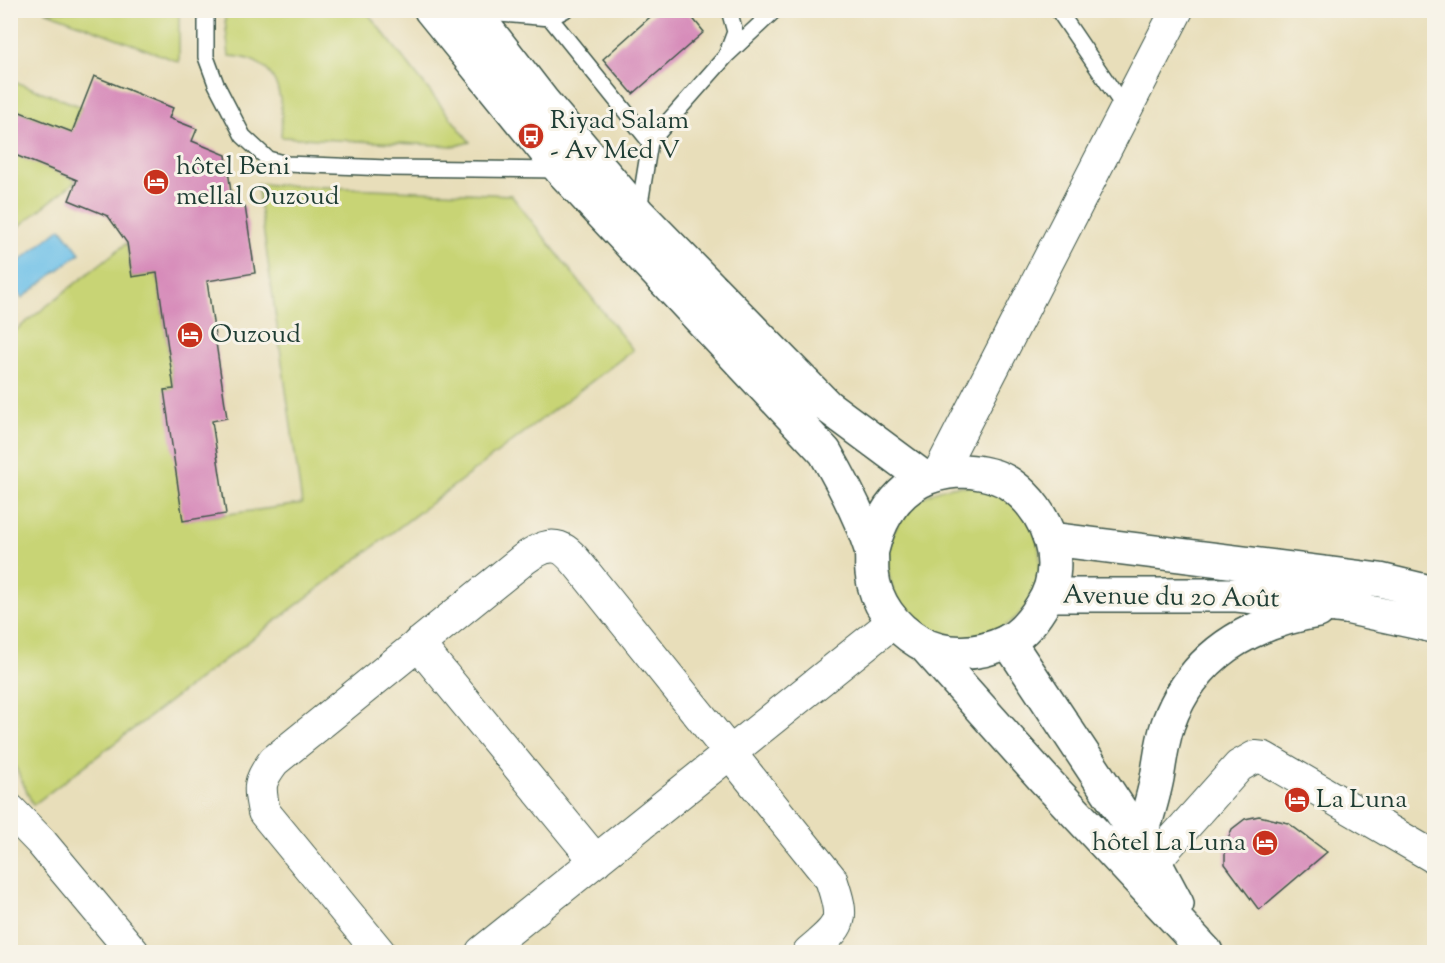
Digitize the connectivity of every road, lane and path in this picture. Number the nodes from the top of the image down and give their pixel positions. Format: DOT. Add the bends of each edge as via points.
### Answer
graph roads {
  1 [pos="206,10"];
  2 [pos="431,10"];
  3 [pos="565,10"];
  4 [pos="729,10"];
  5 [pos="775,10"];
  6 [pos="1058,10"];
  7 [pos="1177,10"];
  8 [pos="473,11"];
  9 [pos="550,18"];
  10 [pos="726,56"];
  11 [pos="1126,110"];
  12 [pos="650,142"];
  13 [pos="561,170"];
  14 [pos="638,213"];
  15 [pos="932,475"];
  16 [pos="1051,539"];
  17 [pos="872,550"];
  18 [pos="1434,593"];
  19 [pos="1049,595"];
  20 [pos="1346,607"];
  21 [pos="893,622"];
  22 [pos="1434,626"];
  23 [pos="1008,641"];
  24 [pos="418,644"];
  25 [pos="925,646"];
  26 [pos="728,754"];
  27 [pos="13,817"];
  28 [pos="1147,851"];
  29 [pos="1434,857"];
  30 [pos="596,861"];
  31 [pos="1201,946"];
  32 [pos="133,952"];
  33 [pos="379,952"];
  34 [pos="482,952"];
  35 [pos="809,952"];
  1 -- 13 [label="lane" via="206,57 216,84 243,136 268,159 286,164 387,168"];
  2 -- 13 [label="main road"];
  3 -- 9 [label="lane"];
  4 -- 10 [label="lane" via="735,32"];
  5 -- 10 [label="lane"];
  6 -- 11 [label="lane"];
  7 -- 11 [label="street"];
  8 -- 9 [label="lane"];
  8 -- 14 [label="main road" via="544,103"];
  9 -- 12 [label="lane"];
  10 -- 12 [label="lane"];
  11 -- 15 [label="street"];
  12 -- 14 [label="lane"];
  13 -- 17 [label="main road" via="825,452 849,491"];
  14 -- 15 [label="main road" via="827,406"];
  15 -- 16 [label="main road" via="975,471 1009,482 1035,506"];
  15 -- 17 [label="main road" via="904,490 889,507 877,528"];
  16 -- 18 [label="main road, Avenue du 20 Août" via="1380,580"];
  16 -- 19 [label="main road" via="1054,558"];
  17 -- 21 [label="main road" via="872,575 879,600"];
  19 -- 20 [label="main road, Avenue du 20 Août" via="1237,595"];
  19 -- 23 [label="main road" via="1032,621"];
  20 -- 22 [label="main road, Avenue du 20 Août"];
  20 -- 28 [label="main road" via="1290,616 1229,642 1185,684 1167,726"];
  21 -- 25 [label="main road"];
  21 -- 26 [label="street"];
  23 -- 25 [label="main road" via="962,653"];
  23 -- 28 [label="main road"];
  24 -- 26 [label="street" via="524,559 541,547 554,545 566,550 591,580"];
  24 -- 30 [label="street"];
  24 -- 33 [label="street" via="274,761 260,778 264,812"];
  25 -- 31 [label="main road"];
  26 -- 30 [label="street"];
  26 -- 35 [label="street" via="831,879 841,910 835,931"];
  27 -- 32 [label="street"];
  28 -- 29 [label="street" via="1239,766 1255,757 1264,758"];
  28 -- 31 [label="main road"];
  30 -- 34 [label="street"];
}
